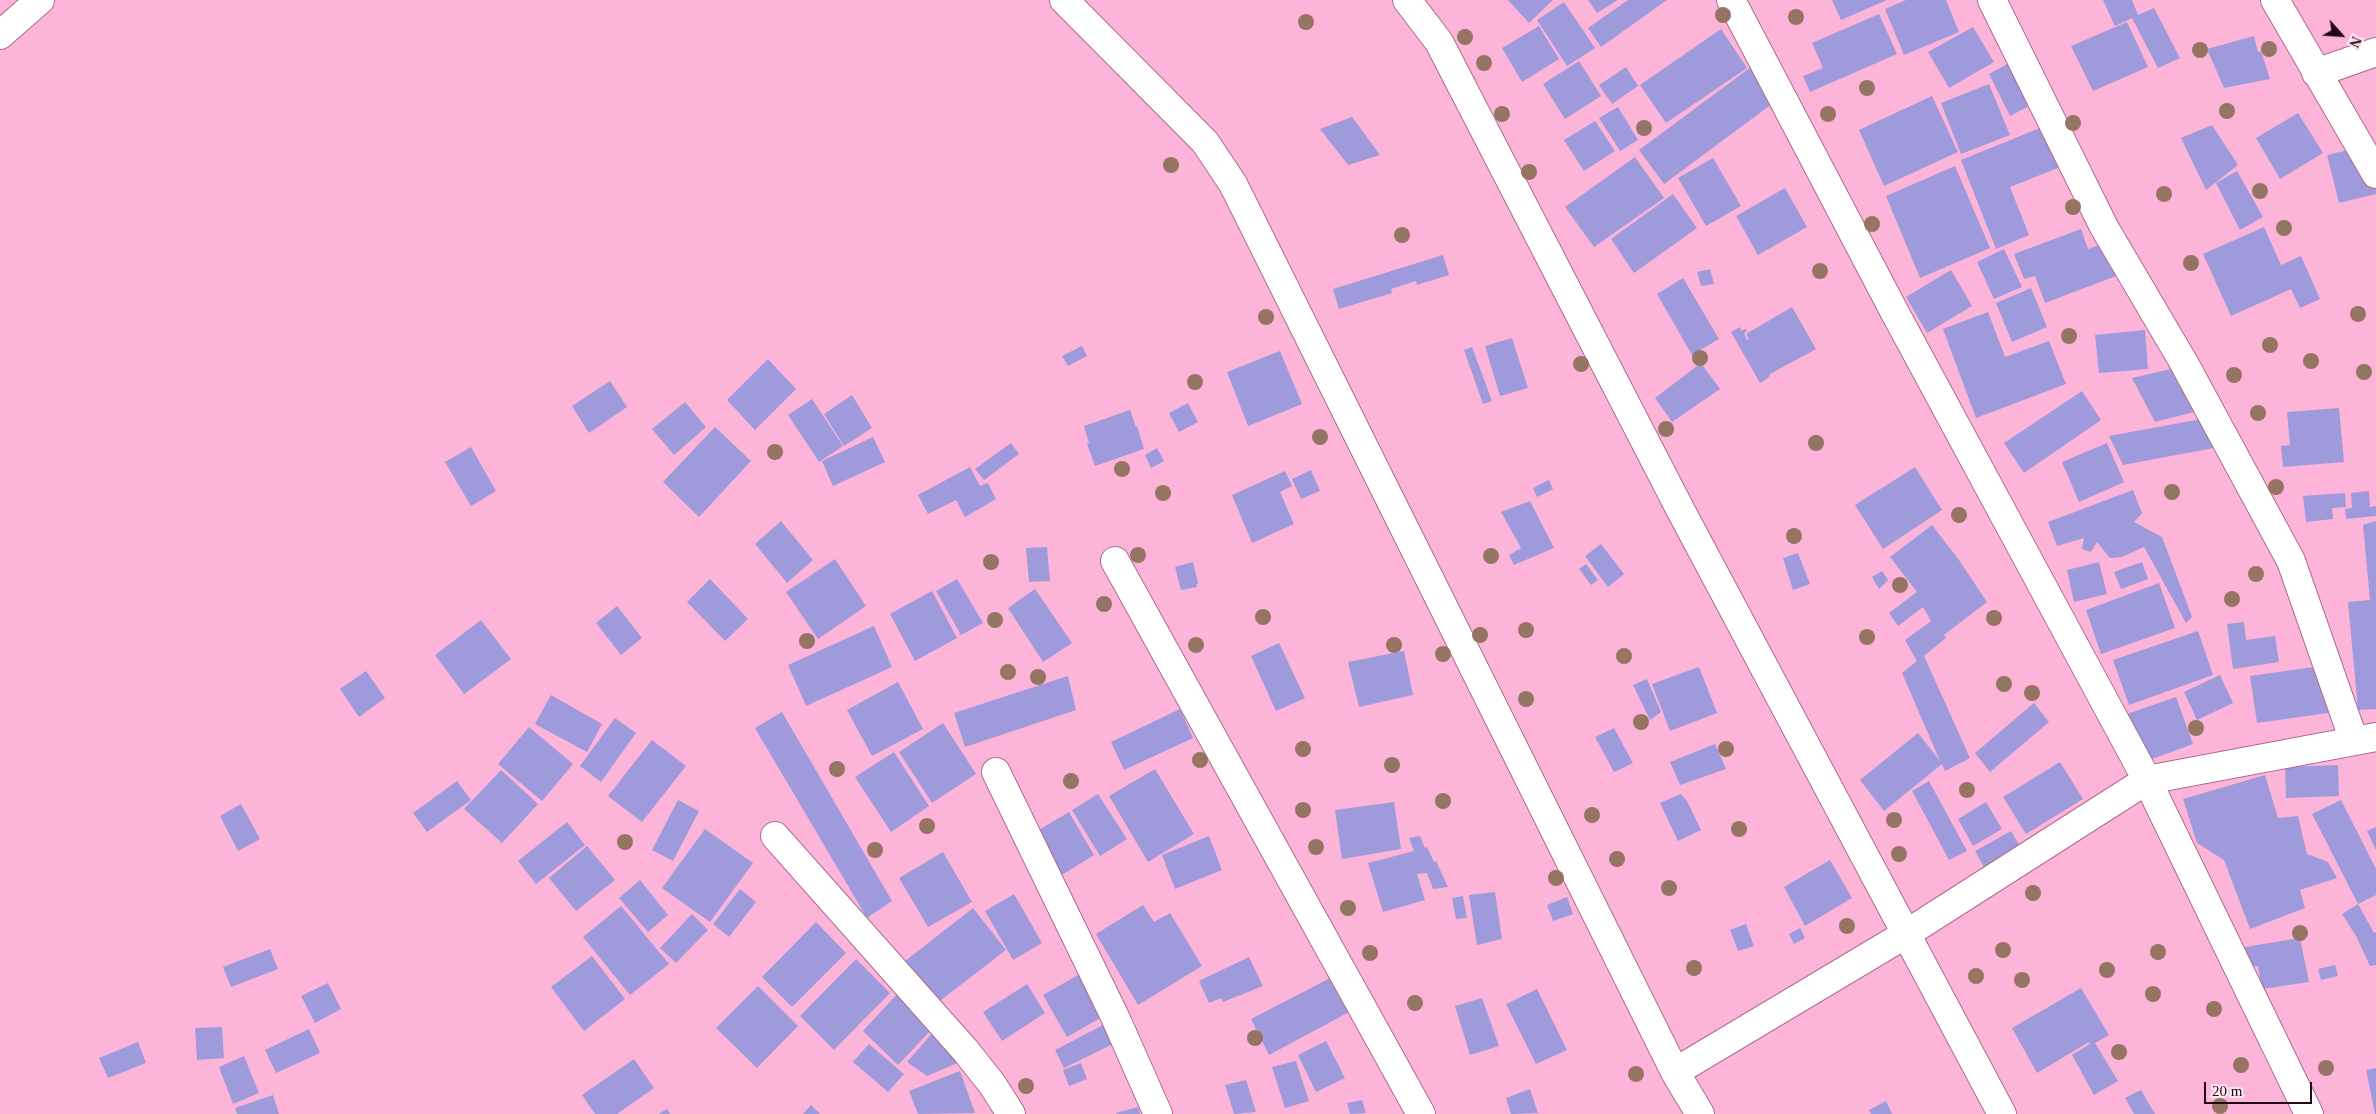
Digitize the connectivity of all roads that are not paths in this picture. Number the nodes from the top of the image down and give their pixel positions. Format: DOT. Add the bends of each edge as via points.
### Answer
graph roads {
  1 [pos="40,0"];
  2 [pos="1064,0"];
  3 [pos="1407,0"];
  4 [pos="1732,0"];
  5 [pos="1992,0"];
  6 [pos="2275,0"];
  7 [pos="0,35"];
  8 [pos="2376,52"];
  9 [pos="2316,73"];
  10 [pos="2376,174"];
  11 [pos="1115,562"];
  12 [pos="2365,739"];
  13 [pos="996,772"];
  14 [pos="2147,780"];
  15 [pos="776,836"];
  16 [pos="1906,934"];
  17 [pos="1675,1072"];
  18 [pos="1011,1114"];
  19 [pos="1158,1114"];
  20 [pos="1421,1114"];
  21 [pos="1700,1114"];
  22 [pos="2002,1114"];
  23 [pos="2309,1114"];
  1 -- 7 [label="street"];
  2 -- 17 [label="street" via="1205,142 1234,184"];
  3 -- 16 [label="street" via="1439,42 1680,509"];
  4 -- 14 [label="street" via="1894,311"];
  5 -- 12 [label="street" via="2104,227 2184,363 2291,561"];
  6 -- 9 [label="street"];
  8 -- 9 [label="street"];
  9 -- 10 [label="street"];
  11 -- 20 [label="street"];
  12 -- 14 [label="street"];
  13 -- 19 [label="street" via="1116,1019"];
  14 -- 16 [label="street"];
  14 -- 23 [label="street"];
  15 -- 18 [label="street" via="965,1050"];
  16 -- 17 [label="street"];
  16 -- 22 [label="street"];
  17 -- 21 [label="street"];
}
